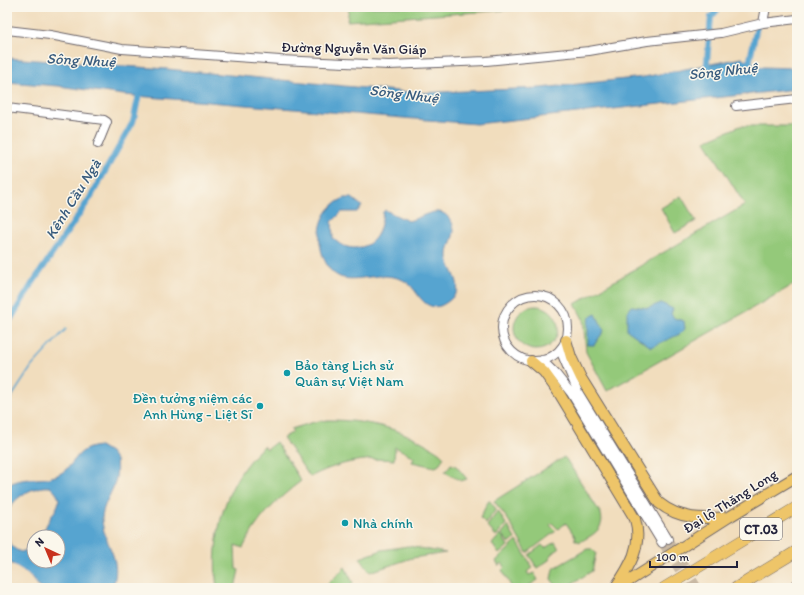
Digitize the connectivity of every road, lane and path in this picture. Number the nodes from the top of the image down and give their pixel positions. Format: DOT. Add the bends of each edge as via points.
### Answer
graph roads {
  1 [pos="766,7"];
  2 [pos="797,19"];
  3 [pos="763,23"];
  4 [pos="7,30"];
  5 [pos="797,99"];
  6 [pos="736,106"];
  7 [pos="7,108"];
  8 [pos="98,144"];
  9 [pos="566,340"];
  10 [pos="560,350"];
  11 [pos="542,360"];
  12 [pos="531,361"];
  13 [pos="797,476"];
  14 [pos="797,501"];
  15 [pos="797,507"];
  16 [pos="729,517"];
  17 [pos="725,551"];
  18 [pos="797,551"];
  19 [pos="797,557"];
  20 [pos="797,585"];
  21 [pos="617,588"];
  22 [pos="664,588"];
  23 [pos="737,588"];
  24 [pos="793,588"];
  1 -- 3 [label="street"];
  2 -- 3 [label="street, Đường Nguyễn Văn Giáp"];
  3 -- 4 [label="street, Đường Nguyễn Văn Giáp" via="721,33 647,41 589,51 486,61 389,65 272,60 122,49 50,35"];
  5 -- 6 [label="street"];
  7 -- 8 [label="street" via="104,120 106,127"];
  9 -- 10 [label="street"];
  9 -- 12 [label="street" via="567,319 560,307 545,297 534,295 514,303 507,312 502,332 512,352"];
  9 -- 16 [label="main road" via="581,378 659,503 670,512 682,516"];
  10 -- 11 [label="street" via="552,357"];
  10 -- 11 [label="street" via="578,392 665,541 570,393"];
  11 -- 12 [label="street"];
  12 -- 21 [label="main road" via="544,372 559,393 635,519 638,534 636,552"];
  13 -- 16 [label="main road, Đại lộ Thăng Long"];
  14 -- 17 [label="highway" via="760,524"];
  15 -- 17 [label="highway, CT.03"];
  16 -- 21 [label="main road, Đại lộ Thăng Long"];
  17 -- 22 [label="highway, CT.03"];
  18 -- 23 [label="highway, CT.03"];
  19 -- 23 [label="highway"];
  20 -- 24 [label="main road"];
}
